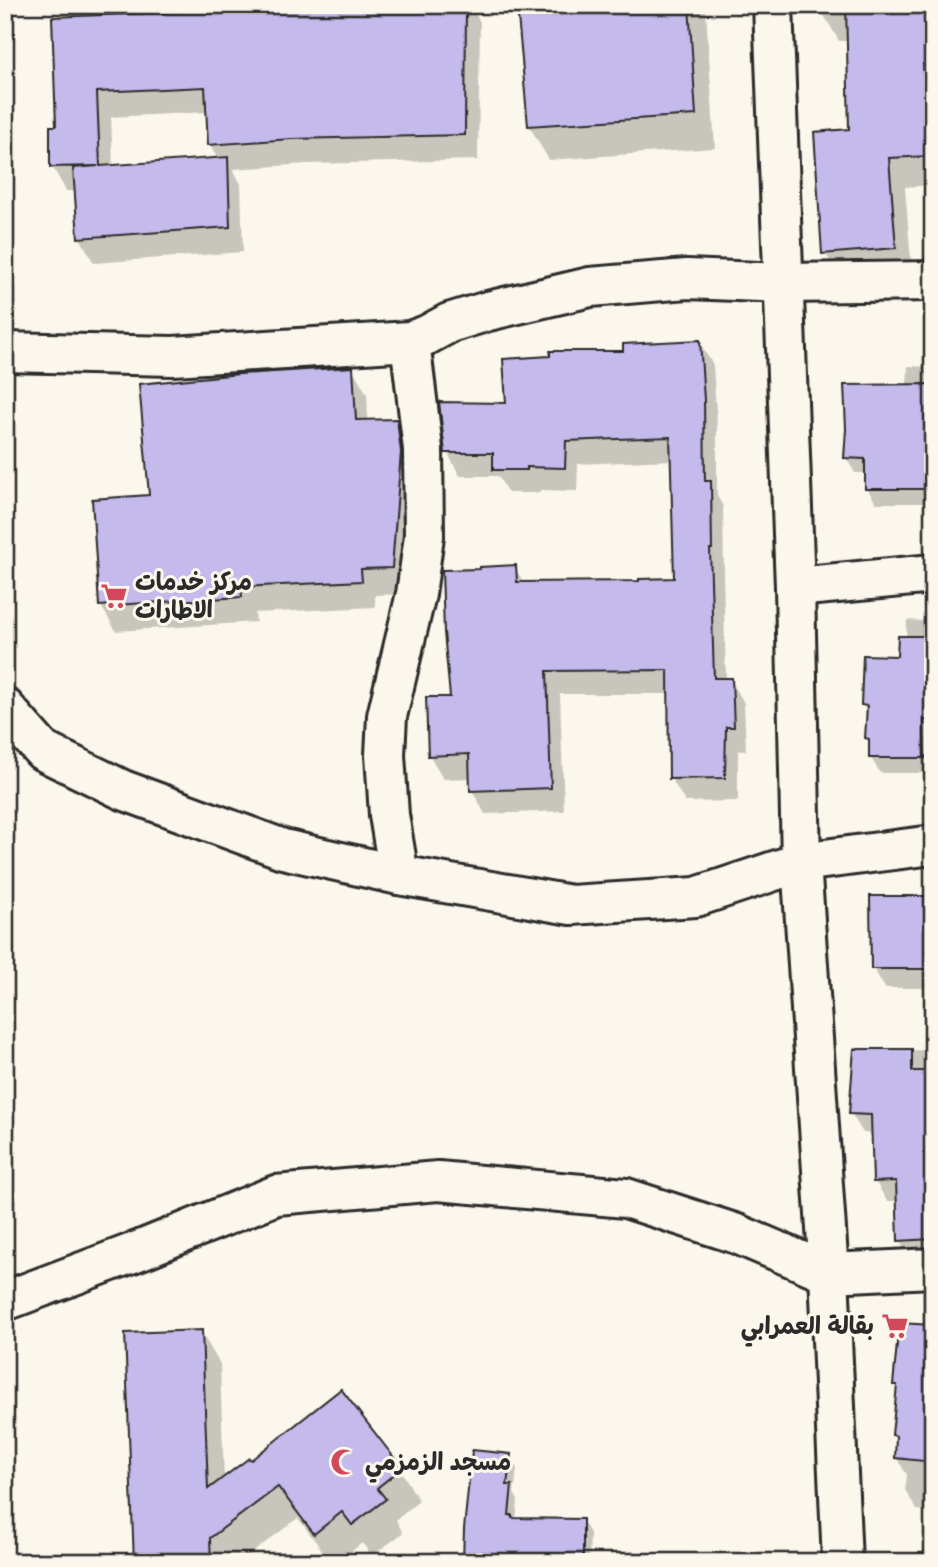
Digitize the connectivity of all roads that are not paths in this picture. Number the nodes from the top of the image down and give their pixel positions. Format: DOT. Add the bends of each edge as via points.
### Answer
graph roads {
  1 [pos="773,5"];
  2 [pos="933,281"];
  3 [pos="785,283"];
  4 [pos="410,341"];
  5 [pos="5,352"];
  6 [pos="933,574"];
  7 [pos="796,587"];
  8 [pos="5,708"];
  9 [pos="933,845"];
  10 [pos="801,862"];
  11 [pos="398,875"];
  12 [pos="933,1268"];
  13 [pos="829,1273"];
  14 [pos="5,1301"];
  15 [pos="842,1562"];
  1 -- 3 [label="street"];
  2 -- 3 [label="street"];
  3 -- 4 [label="street" via="687,279 590,287 488,311"];
  3 -- 7 [label="street"];
  4 -- 5 [label="street" via="173,356"];
  4 -- 11 [label="street" via="423,449 424,536 416,594 387,716 389,816"];
  6 -- 7 [label="street"];
  7 -- 10 [label="street"];
  8 -- 11 [label="street" via="43,751 123,790 283,849"];
  9 -- 10 [label="street"];
  10 -- 11 [label="street" via="696,897 572,905"];
  10 -- 13 [label="street"];
  12 -- 13 [label="street"];
  13 -- 14 [label="street" via="737,1234 626,1198 438,1181 276,1195"];
  13 -- 15 [label="street"];
}
